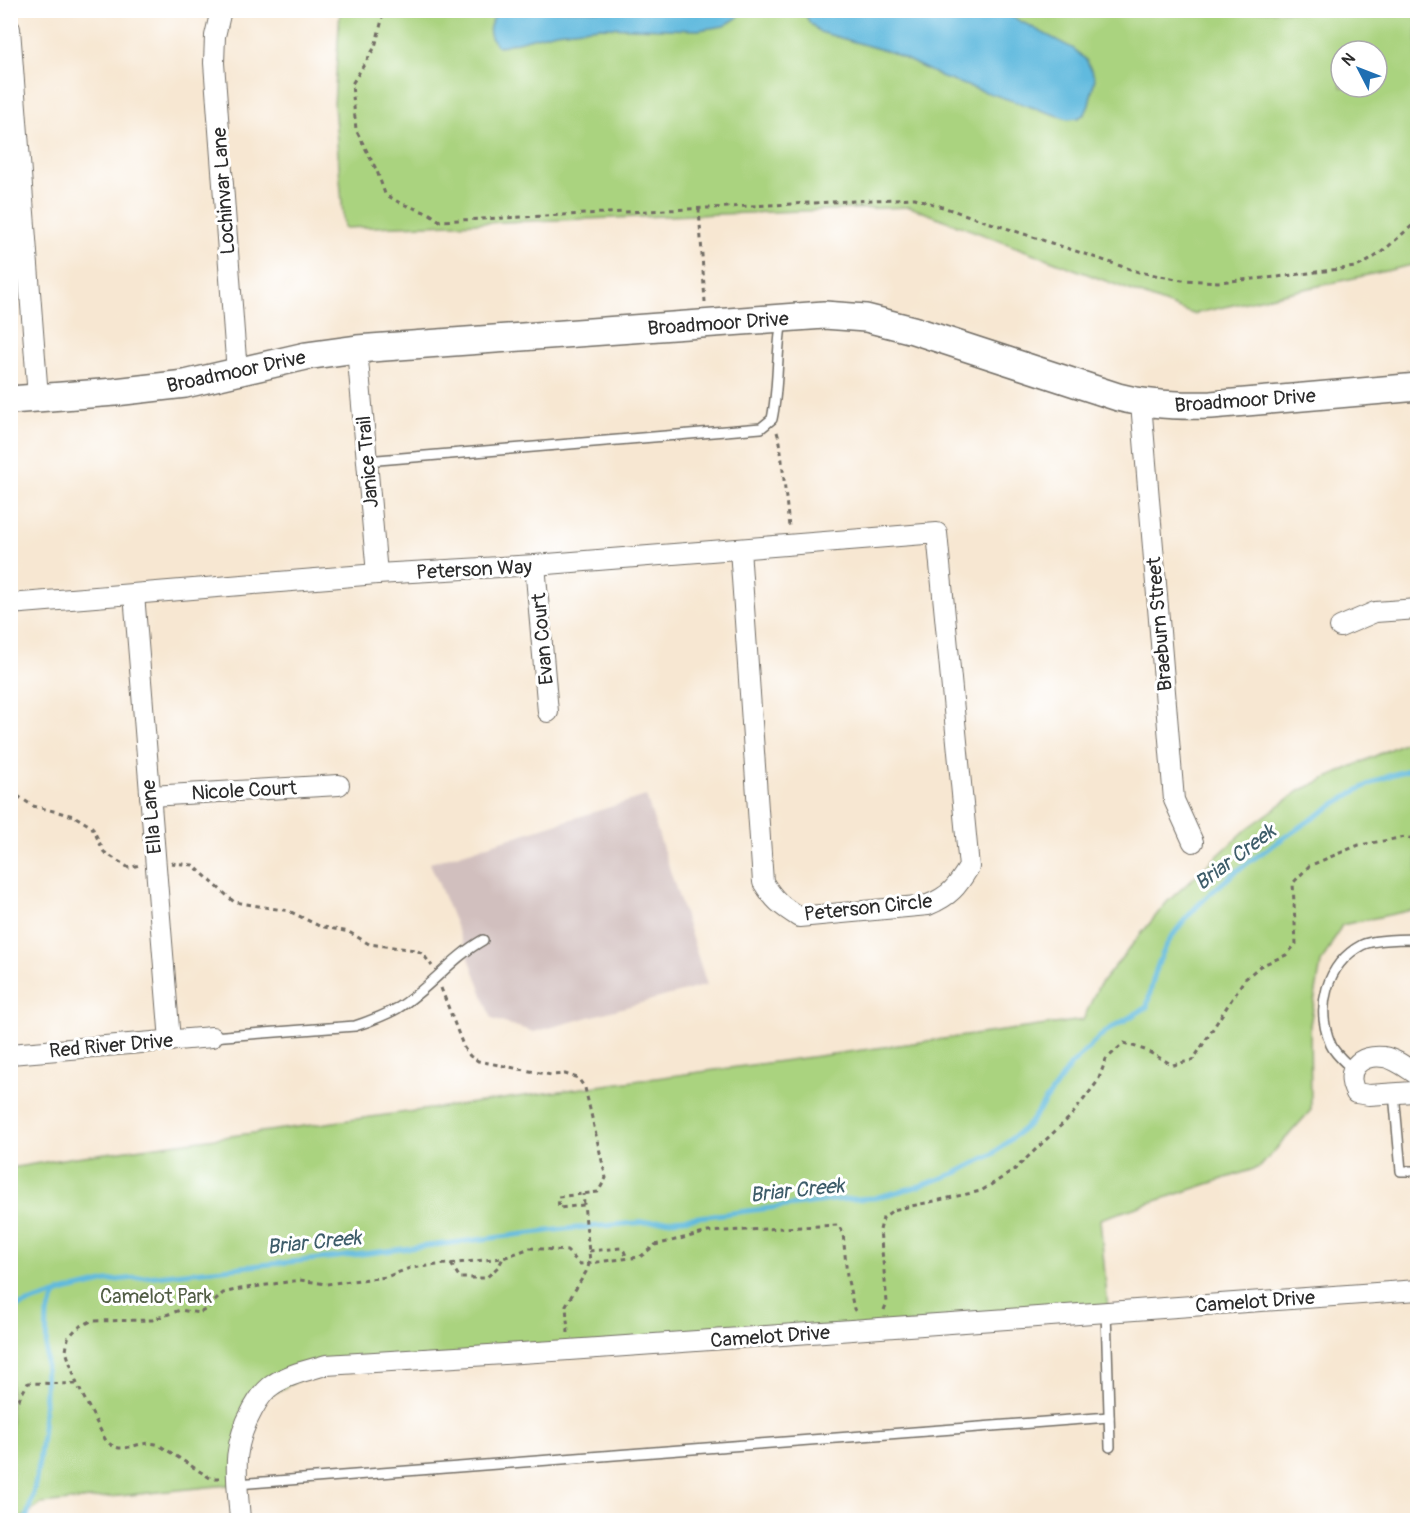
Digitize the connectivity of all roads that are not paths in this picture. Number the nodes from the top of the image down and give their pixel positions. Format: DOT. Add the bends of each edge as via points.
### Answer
graph roads {
  1 [pos="221,10"];
  2 [pos="10,29"];
  3 [pos="783,318"];
  4 [pos="357,349"];
  5 [pos="237,373"];
  6 [pos="1418,387"];
  7 [pos="38,398"];
  8 [pos="10,399"];
  9 [pos="1142,402"];
  10 [pos="366,461"];
  11 [pos="937,533"];
  12 [pos="740,549"];
  13 [pos="535,565"];
  14 [pos="377,574"];
  15 [pos="134,594"];
  16 [pos="10,604"];
  17 [pos="1418,609"];
  18 [pos="1340,627"];
  19 [pos="548,712"];
  20 [pos="339,785"];
  21 [pos="150,796"];
  22 [pos="1193,842"];
  23 [pos="1418,939"];
  24 [pos="483,940"];
  25 [pos="212,1037"];
  26 [pos="170,1041"];
  27 [pos="10,1054"];
  28 [pos="1352,1070"];
  29 [pos="1418,1075"];
  30 [pos="1418,1089"];
  31 [pos="1394,1093"];
  32 [pos="1418,1171"];
  33 [pos="1418,1290"];
  34 [pos="1106,1311"];
  35 [pos="1109,1417"];
  36 [pos="1110,1447"];
  37 [pos="237,1480"];
  38 [pos="240,1521"];
  1 -- 5 [label="street, Lochinvar Lane" via="214,63"];
  2 -- 7 [label="street"];
  3 -- 4 [label="street, Broadmoor Drive"];
  3 -- 9 [label="street, Broadmoor Drive" via="843,315 889,323"];
  3 -- 10 [label="lane" via="776,400 772,419 761,428"];
  4 -- 5 [label="street, Broadmoor Drive" via="306,356"];
  4 -- 10 [label="street, Janice Trail"];
  5 -- 7 [label="street, Broadmoor Drive" via="150,389"];
  6 -- 9 [label="street, Broadmoor Drive" via="1210,405"];
  7 -- 8 [label="street, Broadmoor Drive"];
  9 -- 22 [label="street, Braeburn Street" via="1174,800"];
  10 -- 14 [label="street, Janice Trail"];
  11 -- 12 [label="street, Peterson Way"];
  11 -- 12 [label="street, Peterson Circle" via="969,867 945,898 928,905 799,917 780,906 764,882"];
  12 -- 13 [label="street, Peterson Way"];
  13 -- 14 [label="street, Peterson Way"];
  13 -- 19 [label="street, Evan Court"];
  14 -- 15 [label="street, Peterson Way"];
  15 -- 16 [label="street, Peterson Way"];
  15 -- 21 [label="street, Ella Lane"];
  17 -- 18 [label="street" via="1375,612"];
  20 -- 21 [label="street, Nicole Court"];
  21 -- 26 [label="street, Ella Lane"];
  23 -- 28 [label="lane" via="1364,943 1346,956 1331,975 1325,991 1324,1024 1332,1047"];
  24 -- 25 [label="lane" via="400,1007 355,1026"];
  25 -- 26 [label="street, Red River Drive"];
  26 -- 27 [label="street, Red River Drive"];
  28 -- 29 [label="street" via="1361,1060 1384,1057"];
  28 -- 31 [label="street" via="1350,1083 1356,1093"];
  30 -- 31 [label="street"];
  31 -- 32 [label="lane" via="1401,1171"];
  33 -- 34 [label="street, Camelot Drive"];
  34 -- 35 [label="lane"];
  34 -- 37 [label="street, Camelot Drive" via="326,1365 272,1384 244,1425 237,1446"];
  35 -- 36 [label="lane"];
  35 -- 37 [label="lane"];
  37 -- 38 [label="street, Camelot Drive"];
}
